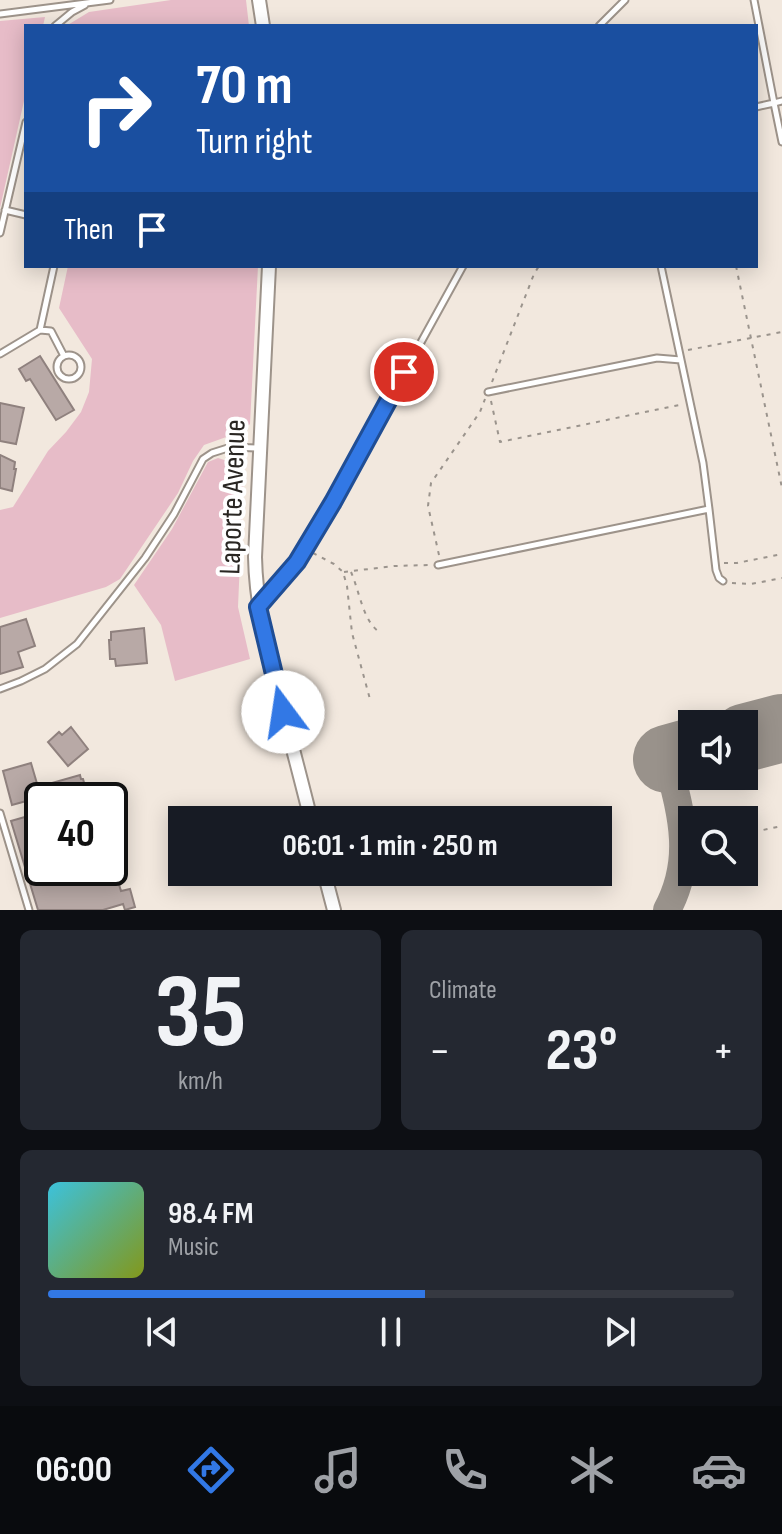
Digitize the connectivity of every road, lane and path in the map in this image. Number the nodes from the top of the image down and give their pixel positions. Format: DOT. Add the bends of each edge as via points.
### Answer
graph roads {
  1 [pos="110,0"];
  2 [pos="259,0"];
  3 [pos="625,0"];
  4 [pos="754,0"];
  5 [pos="90,3"];
  6 [pos="0,14"];
  7 [pos="56,24"];
  8 [pos="263,24"];
  9 [pos="601,24"];
  10 [pos="782,101"];
  11 [pos="774,103"];
  12 [pos="758,107"];
  13 [pos="24,130"];
  14 [pos="782,142"];
  15 [pos="5,210"];
  16 [pos="24,215"];
  17 [pos="0,233"];
  18 [pos="54,268"];
  19 [pos="269,268"];
  20 [pos="462,268"];
  21 [pos="538,268"];
  22 [pos="661,268"];
  23 [pos="736,268"];
  24 [pos="40,330"];
  25 [pos="782,332"];
  26 [pos="751,339"];
  27 [pos="679,352"];
  28 [pos="0,354"];
  29 [pos="64,356"];
  30 [pos="681,360"];
  31 [pos="488,392"];
  32 [pos="690,403"];
  33 [pos="260,448"];
  34 [pos="782,488"];
  35 [pos="709,509"];
  36 [pos="304,549"];
  37 [pos="782,554"];
  38 [pos="715,562"];
  39 [pos="439,564"];
  40 [pos="343,572"];
  41 [pos="351,572"];
  42 [pos="782,578"];
  43 [pos="723,581"];
  44 [pos="258,607"];
  45 [pos="378,631"];
  46 [pos="0,689"];
  47 [pos="371,703"];
  48 [pos="308,806"];
  49 [pos="0,813"];
  50 [pos="782,826"];
  51 [pos="758,831"];
  52 [pos="328,886"];
  53 [pos="29,910"];
  54 [pos="334,910"];
  1 -- 5 [label="lane"];
  2 -- 8 [label="street"];
  3 -- 9 [label="lane"];
  4 -- 11 [label="lane"];
  5 -- 6 [label="lane"];
  5 -- 7 [label="lane"];
  10 -- 11 [label="lane"];
  11 -- 12 [label="lane"];
  11 -- 14 [label="lane"];
  13 -- 15 [label="lane"];
  15 -- 16 [label="lane"];
  15 -- 17 [label="lane"];
  18 -- 24 [label="lane"];
  19 -- 33 [label="street, Laporte Avenue"];
  20 -- 36 [label="lane"];
  21 -- 31 [label="path"];
  22 -- 27 [label="lane"];
  23 -- 26 [label="path"];
  24 -- 28 [label="lane"];
  24 -- 29 [label="lane" via="51,331"];
  25 -- 26 [label="path"];
  26 -- 27 [label="path"];
  26 -- 34 [label="path"];
  27 -- 30 [label="lane"];
  29 -- 29 [label="lane" via="58,372 64,378 75,377 79,360"];
  30 -- 31 [label="lane" via="657,358"];
  30 -- 32 [label="lane"];
  31 -- 32 [label="path" via="500,442"];
  31 -- 39 [label="path" via="431,483 428,506"];
  32 -- 35 [label="lane"];
  33 -- 44 [label="street, Laporte Avenue"];
  33 -- 46 [label="lane" via="231,447 203,459 145,558 77,644 45,669"];
  35 -- 38 [label="lane"];
  35 -- 39 [label="lane"];
  36 -- 40 [label="path"];
  36 -- 44 [label="lane"];
  37 -- 38 [label="path"];
  38 -- 43 [label="lane"];
  39 -- 41 [label="path"];
  40 -- 41 [label="path"];
  40 -- 47 [label="path"];
  41 -- 45 [label="path" via="370,624"];
  42 -- 43 [label="path" via="738,585"];
  44 -- 48 [label="street, Laporte Avenue"];
  49 -- 53 [label="lane"];
  50 -- 51 [label="path"];
  52 -- 54 [label="street"];
}
